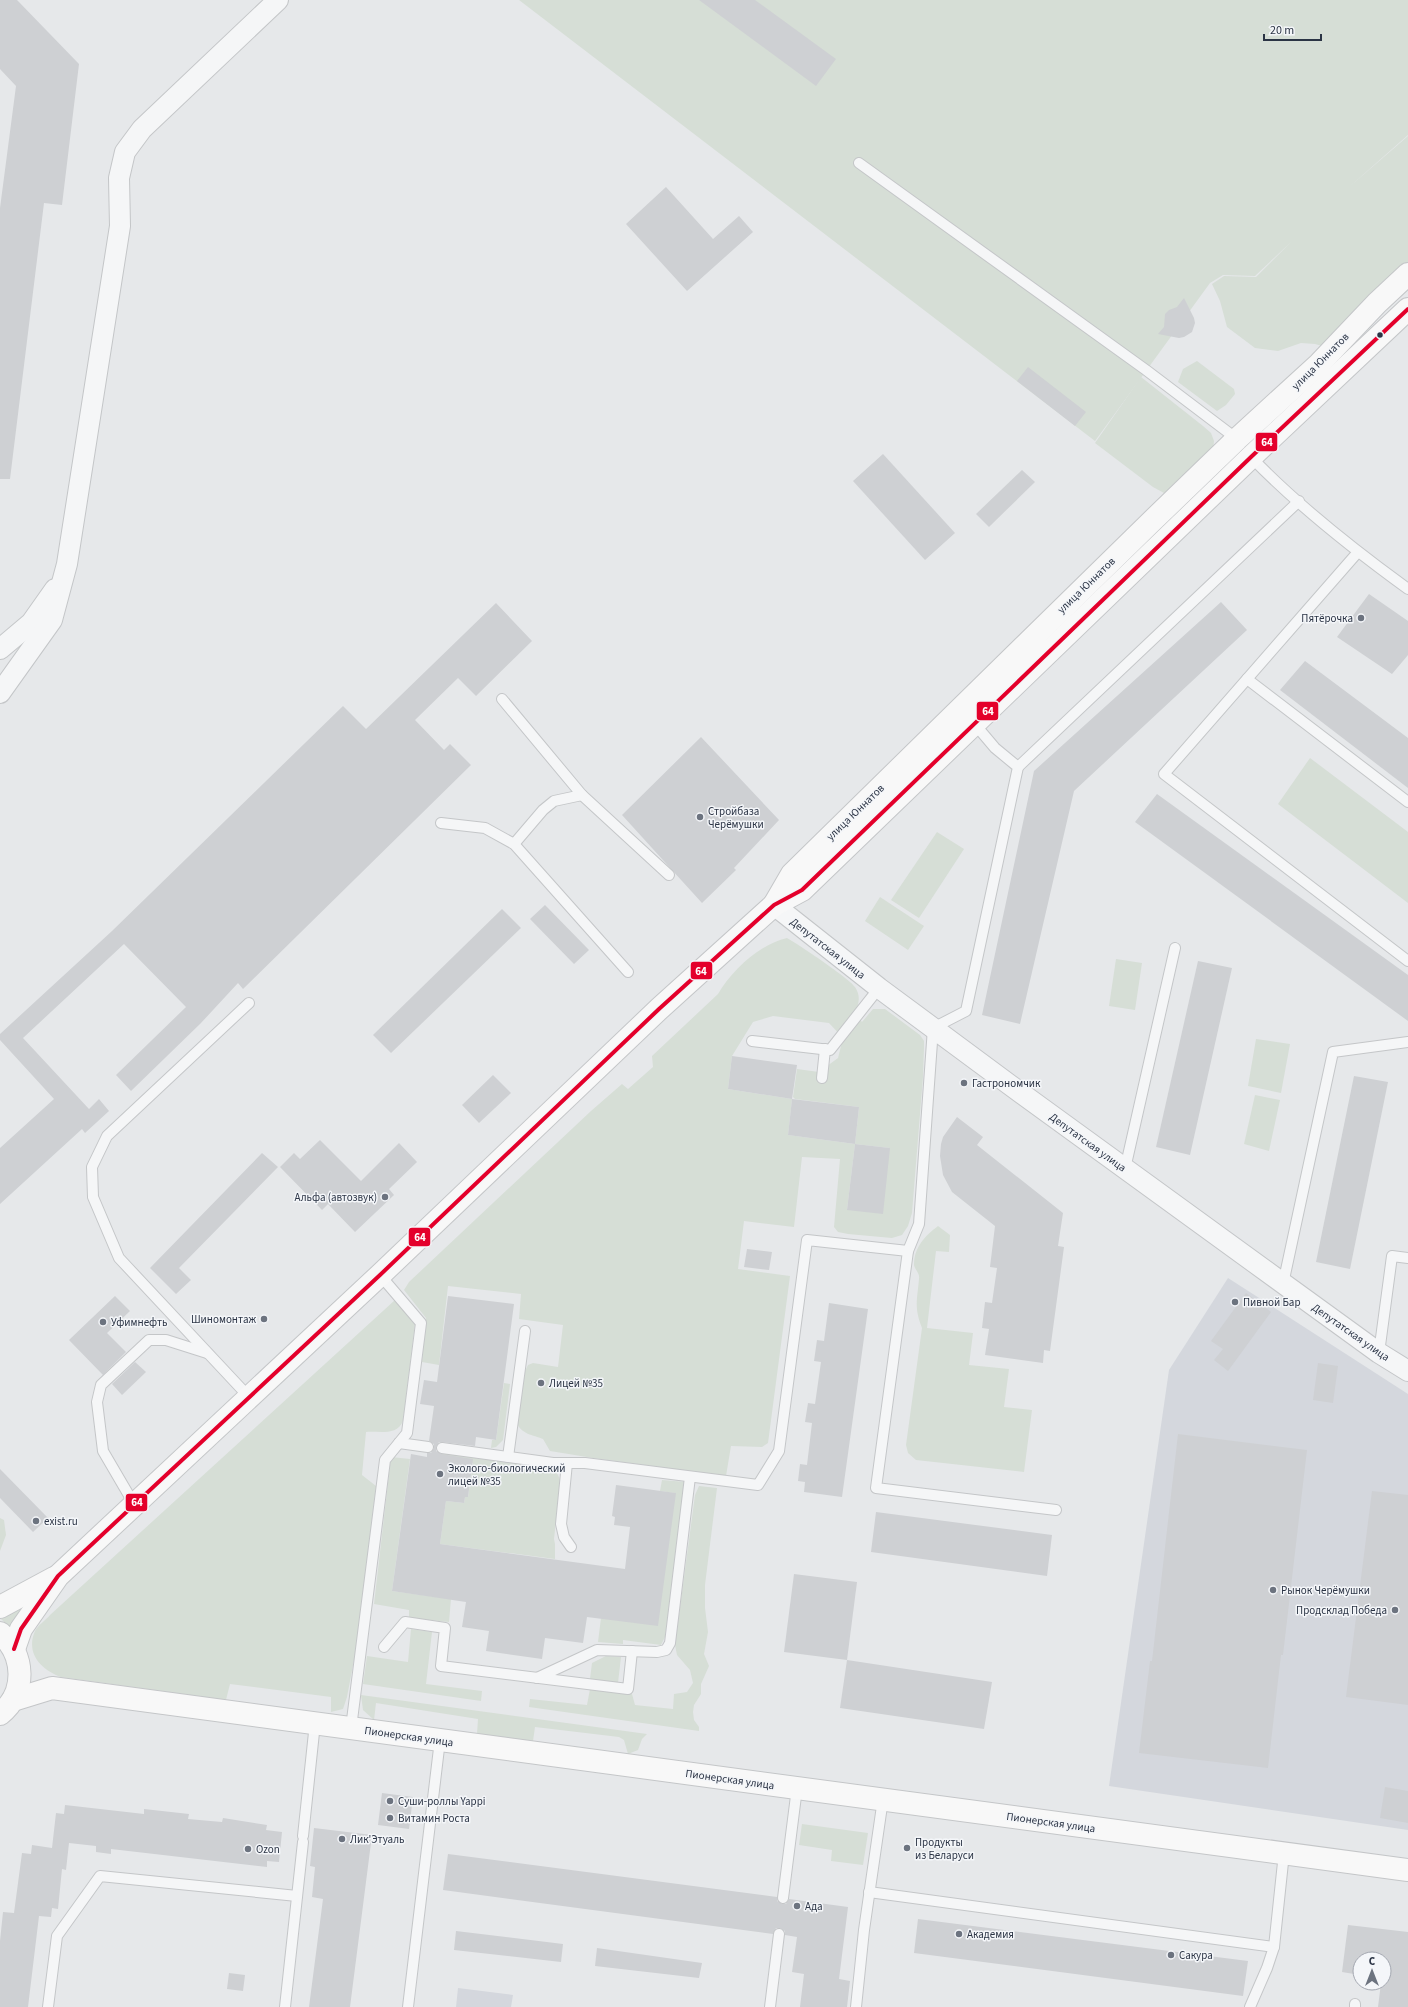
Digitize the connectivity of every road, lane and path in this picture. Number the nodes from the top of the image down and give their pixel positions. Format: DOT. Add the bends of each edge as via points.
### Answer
graph roads {
  1 [pos="278,0"];
  2 [pos="859,163"];
  3 [pos="1408,274"];
  4 [pos="1408,309"];
  5 [pos="1237,439"];
  6 [pos="1251,457"];
  7 [pos="1299,501"];
  8 [pos="1358,552"];
  9 [pos="68,561"];
  10 [pos="1408,589"];
  11 [pos="0,649"];
  12 [pos="1247,679"];
  13 [pos="0,693"];
  14 [pos="502,699"];
  15 [pos="967,716"];
  16 [pos="1018,767"];
  17 [pos="582,795"];
  18 [pos="1408,802"];
  19 [pos="441,823"];
  20 [pos="514,844"];
  21 [pos="669,875"];
  22 [pos="774,905"];
  23 [pos="1175,948"];
  24 [pos="1408,961"];
  25 [pos="628,972"];
  26 [pos="879,988"];
  27 [pos="249,1003"];
  28 [pos="933,1028"];
  29 [pos="752,1042"];
  30 [pos="1408,1042"];
  31 [pos="825,1049"];
  32 [pos="822,1078"];
  33 [pos="1125,1169"];
  34 [pos="908,1251"];
  35 [pos="1408,1258"];
  36 [pos="380,1275"];
  37 [pos="1283,1284"];
  38 [pos="525,1331"];
  39 [pos="1379,1352"];
  40 [pos="207,1353"];
  41 [pos="1408,1371"];
  42 [pos="249,1397"];
  43 [pos="398,1443"];
  44 [pos="428,1447"];
  45 [pos="442,1448"];
  46 [pos="508,1457"];
  47 [pos="567,1464"];
  48 [pos="690,1477"];
  49 [pos="134,1504"];
  50 [pos="1056,1510"];
  51 [pos="571,1547"];
  52 [pos="58,1576"];
  53 [pos="0,1608"];
  54 [pos="384,1647"];
  55 [pos="11,1648"];
  56 [pos="632,1651"];
  57 [pos="537,1678"];
  58 [pos="52,1688"];
  59 [pos="6,1707"];
  60 [pos="315,1723"];
  61 [pos="351,1728"];
  62 [pos="440,1740"];
  63 [pos="797,1788"];
  64 [pos="883,1799"];
  65 [pos="1284,1853"];
  66 [pos="1408,1870"];
  67 [pos="869,1892"];
  68 [pos="297,1896"];
  69 [pos="783,1898"];
  70 [pos="779,1934"];
  71 [pos="1274,1947"];
  72 [pos="48,2007"];
  73 [pos="285,2007"];
  74 [pos="408,2007"];
  75 [pos="770,2007"];
  76 [pos="856,2007"];
  77 [pos="1250,2007"];
  1 -- 9 [label="street" via="142,129 126,152 119,178 120,226"];
  2 -- 5 [label="lane" via="1146,370"];
  3 -- 5 [label="main road, улица Юннатов" via="1319,364"];
  4 -- 6 [label="main road, улица Юннатов"];
  5 -- 15 [label="main road, улица Юннатов"];
  6 -- 7 [label="lane"];
  6 -- 15 [label="main road, улица Юннатов"];
  7 -- 8 [label="lane"];
  7 -- 16 [label="lane"];
  8 -- 10 [label="lane"];
  8 -- 12 [label="lane"];
  9 -- 11 [label="street" via="52,595 31,623"];
  9 -- 13 [label="street" via="52,620"];
  12 -- 18 [label="lane"];
  12 -- 24 [label="lane" via="1164,774"];
  14 -- 17 [label="lane"];
  15 -- 16 [label="lane" via="996,748"];
  15 -- 22 [label="main road, улица Юннатов" via="802,890"];
  16 -- 28 [label="lane" via="966,1011"];
  17 -- 20 [label="lane" via="554,801"];
  17 -- 21 [label="lane"];
  19 -- 20 [label="lane" via="485,828"];
  20 -- 25 [label="lane"];
  22 -- 26 [label="street, Депутатская улица"];
  22 -- 36 [label="main road, улица Юннатов" via="659,1009"];
  23 -- 33 [label="lane"];
  26 -- 28 [label="street, Депутатская улица"];
  26 -- 31 [label="lane" via="830,1050"];
  27 -- 40 [label="lane" via="108,1136 92,1167 93,1197 119,1258"];
  28 -- 33 [label="street, Депутатская улица"];
  28 -- 34 [label="lane" via="919,1224"];
  29 -- 31 [label="lane"];
  30 -- 37 [label="lane" via="1333,1052"];
  31 -- 32 [label="lane"];
  33 -- 37 [label="street, Депутатская улица"];
  34 -- 48 [label="lane" via="807,1240 779,1451 758,1485"];
  34 -- 50 [label="lane" via="876,1488"];
  35 -- 39 [label="lane" via="1392,1256"];
  36 -- 42 [label="main road, улица Юннатов"];
  36 -- 43 [label="lane" via="421,1323 407,1433"];
  37 -- 39 [label="street, Депутатская улица"];
  38 -- 46 [label="lane"];
  39 -- 41 [label="street, Депутатская улица"];
  40 -- 42 [label="lane"];
  40 -- 49 [label="lane" via="166,1340 149,1340 101,1385 97,1402 103,1451"];
  42 -- 49 [label="main road, улица Юннатов"];
  43 -- 44 [label="lane"];
  43 -- 61 [label="lane" via="385,1460"];
  45 -- 46 [label="lane"];
  46 -- 47 [label="lane"];
  47 -- 48 [label="lane"];
  47 -- 51 [label="lane" via="561,1524 564,1537"];
  48 -- 56 [label="lane" via="670,1643 666,1650 657,1652"];
  49 -- 52 [label="main road, улица Юннатов"];
  52 -- 53 [label="main road, улица Юннатов"];
  52 -- 55 [label="main road, улица Юннатов" via="21,1629"];
  54 -- 57 [label="lane" via="405,1622 445,1628 441,1666"];
  55 -- 58 [label="main road"];
  55 -- 59 [label="main road" via="20,1679 16,1695"];
  56 -- 57 [label="lane" via="597,1650"];
  56 -- 57 [label="lane" via="628,1689"];
  58 -- 59 [label="main road, Пионерская улица"];
  58 -- 60 [label="main road, Пионерская улица"];
  60 -- 61 [label="main road, Пионерская улица"];
  60 -- 68 [label="lane"];
  61 -- 62 [label="main road, Пионерская улица"];
  62 -- 63 [label="main road, Пионерская улица"];
  62 -- 74 [label="lane"];
  63 -- 64 [label="main road, Пионерская улица"];
  63 -- 69 [label="lane"];
  64 -- 65 [label="main road, Пионерская улица"];
  64 -- 67 [label="lane"];
  65 -- 66 [label="main road, Пионерская улица"];
  65 -- 71 [label="lane"];
  67 -- 71 [label="lane"];
  67 -- 76 [label="lane"];
  68 -- 72 [label="lane" via="100,1876 57,1936"];
  68 -- 73 [label="lane"];
  70 -- 75 [label="lane"];
  71 -- 77 [label="lane"];
}
